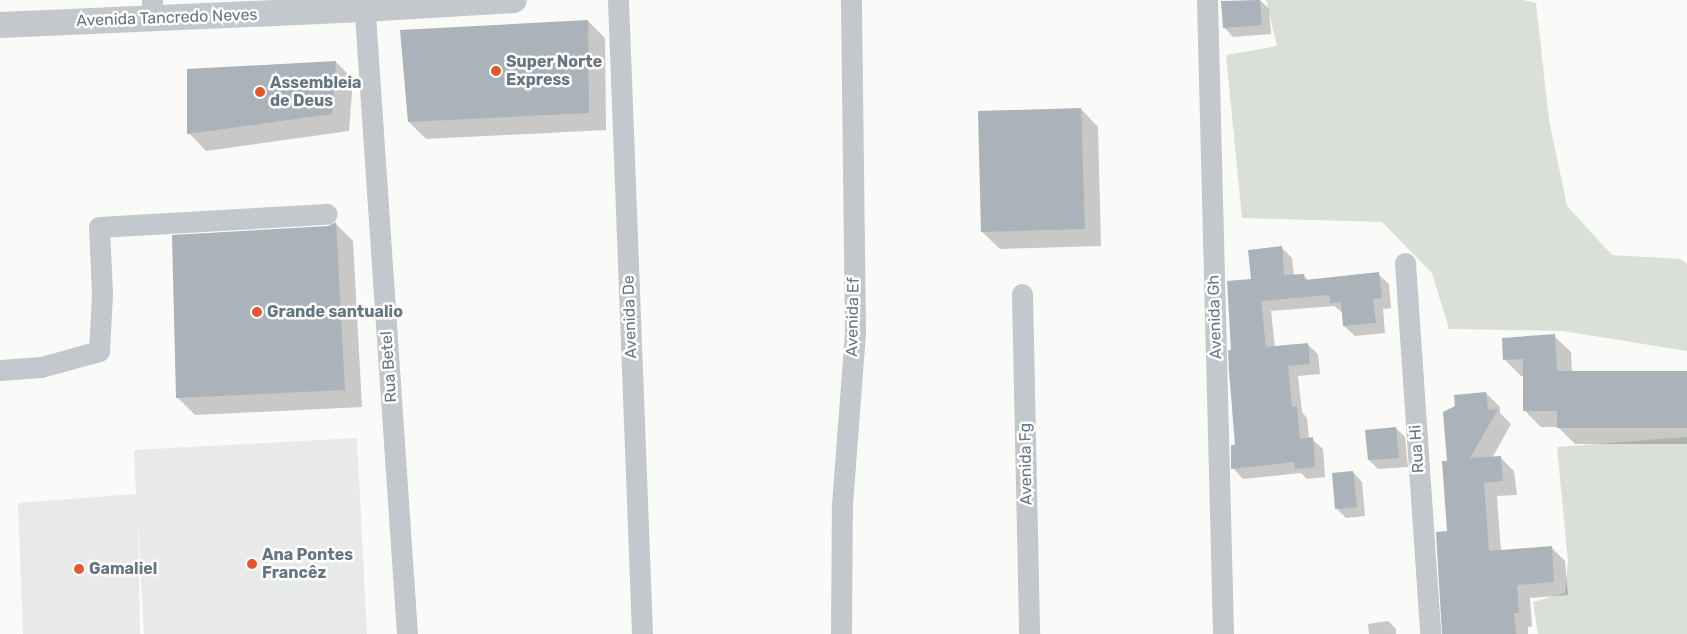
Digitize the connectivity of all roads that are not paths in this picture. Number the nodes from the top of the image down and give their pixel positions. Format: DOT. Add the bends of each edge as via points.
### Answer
graph roads {
  1 [pos="514,0"];
  2 [pos="618,0"];
  3 [pos="850,0"];
  4 [pos="1207,0"];
  5 [pos="364,5"];
  6 [pos="152,10"];
  7 [pos="0,25"];
  8 [pos="327,214"];
  9 [pos="1404,263"];
  10 [pos="1022,294"];
  11 [pos="0,370"];
  12 [pos="407,634"];
  13 [pos="642,634"];
  14 [pos="841,634"];
  15 [pos="1029,634"];
  16 [pos="1223,634"];
  17 [pos="1430,634"];
  1 -- 5 [label="street, Avenida Tancredo Neves"];
  2 -- 13 [label="street, Avenida De"];
  3 -- 14 [label="street, Avenida Ef" via="855,332 842,505"];
  4 -- 16 [label="street, Avenida Gh"];
  5 -- 6 [label="street, Avenida Tancredo Neves"];
  5 -- 12 [label="street, Rua Betel"];
  6 -- 7 [label="street, Avenida Tancredo Neves"];
  8 -- 11 [label="street" via="99,227 102,293 99,351 41,367"];
  9 -- 17 [label="street, Rua Hi"];
  10 -- 15 [label="street, Avenida Fg"];
}
